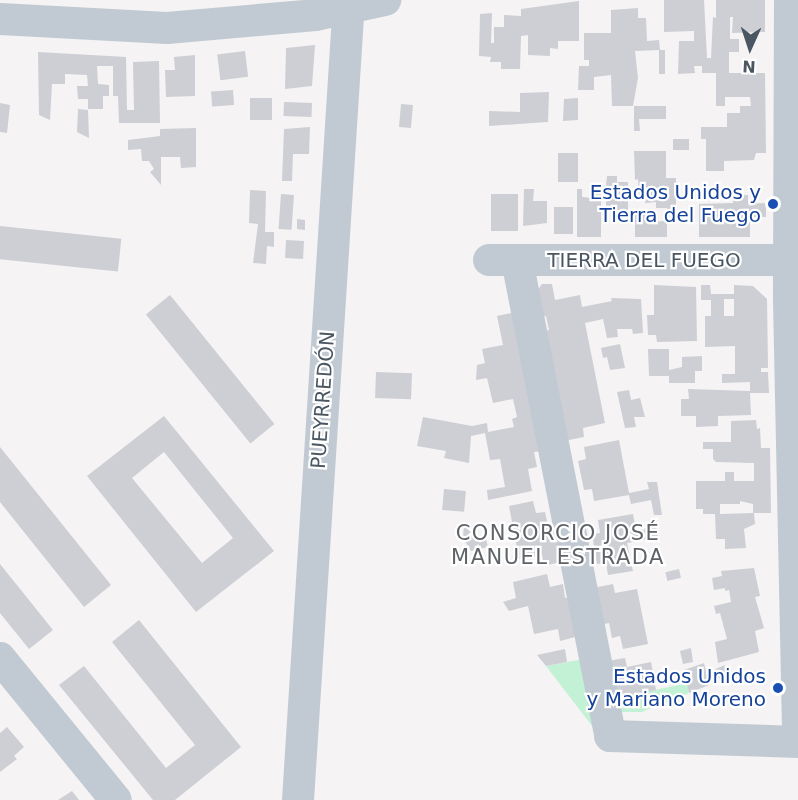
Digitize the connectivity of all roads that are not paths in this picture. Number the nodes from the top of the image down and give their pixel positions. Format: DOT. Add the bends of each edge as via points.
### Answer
graph roads {
  1 [pos="385,0"];
  2 [pos="790,0"];
  3 [pos="349,4"];
  4 [pos="0,19"];
  5 [pos="794,260"];
  6 [pos="0,658"];
  7 [pos="798,727"];
  8 [pos="798,742"];
  9 [pos="116,800"];
  10 [pos="297,800"];
  1 -- 3 [label="street"];
  2 -- 5 [label="street"];
  3 -- 4 [label="street" via="315,15 167,28"];
  3 -- 10 [label="street, PUEYRREDÓN"];
  5 -- 7 [label="street"];
  5 -- 8 [label="street, TIERRA DEL FUEGO" via="503,260 610,736"];
  6 -- 9 [label="street"];
}
